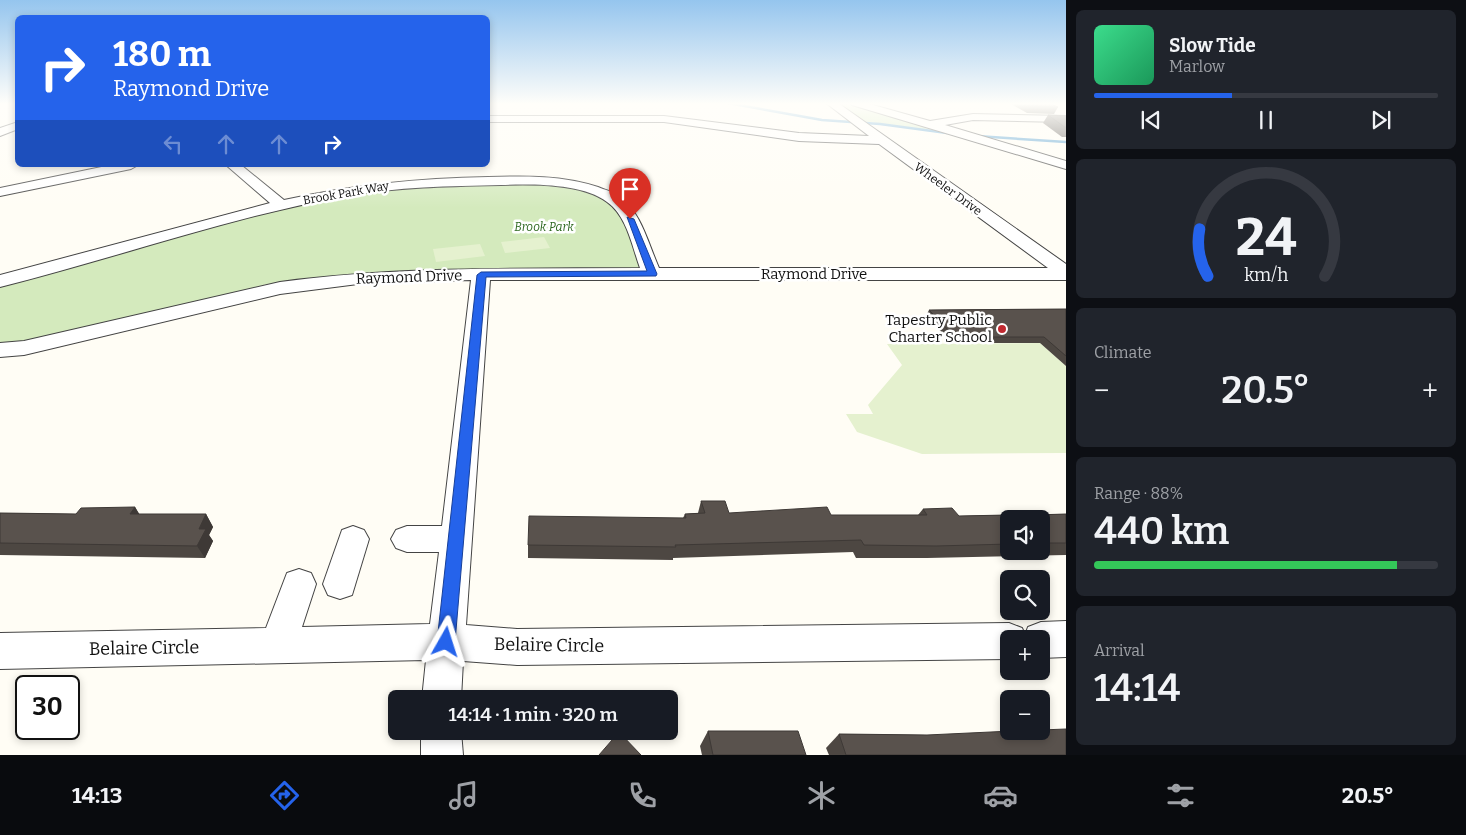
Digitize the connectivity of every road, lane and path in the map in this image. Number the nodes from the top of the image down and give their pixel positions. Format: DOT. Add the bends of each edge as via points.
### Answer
graph roads {
  1 [pos="832,138"];
  2 [pos="976,138"];
  3 [pos="880,140"];
  4 [pos="1066,165"];
  5 [pos="121,167"];
  6 [pos="236,167"];
  7 [pos="0,192"];
  8 [pos="281,205"];
  9 [pos="652,274"];
  10 [pos="1066,274"];
  11 [pos="481,275"];
  12 [pos="0,281"];
  13 [pos="0,350"];
  14 [pos="353,539"];
  15 [pos="407,539"];
  16 [pos="456,539"];
  17 [pos="299,584"];
  18 [pos="340,584"];
  19 [pos="1066,639"];
  20 [pos="1050,640"];
  21 [pos="1000,641"];
  22 [pos="446,642"];
  23 [pos="278,646"];
  24 [pos="0,651"];
  25 [pos="442,690"];
  26 [pos="441,740"];
  27 [pos="442,755"];
  1 -- 3 [label="street"];
  2 -- 4 [label="street"];
  3 -- 10 [label="street, Wheeler Drive"];
  5 -- 7 [label="street"];
  6 -- 8 [label="street"];
  8 -- 9 [label="street, Brook Park Way" via="348,191 426,182 537,180 574,184 611,197 623,208"];
  8 -- 12 [label="street, Brook Park Way"];
  9 -- 10 [label="street, Raymond Drive"];
  9 -- 11 [label="street, Raymond Drive"];
  11 -- 13 [label="street, Raymond Drive" via="323,281 280,288 24,348"];
  11 -- 16 [label="street"];
  14 -- 18 [label="street"];
  15 -- 16 [label="street"];
  16 -- 22 [label="street"];
  17 -- 23 [label="street"];
  19 -- 20 [label="street"];
  21 -- 22 [label="street, Belaire Circle" via="518,647"];
  22 -- 23 [label="street, Belaire Circle"];
  22 -- 25 [label="street"];
  23 -- 24 [label="street, Belaire Circle"];
  26 -- 27 [label="street"];
}
